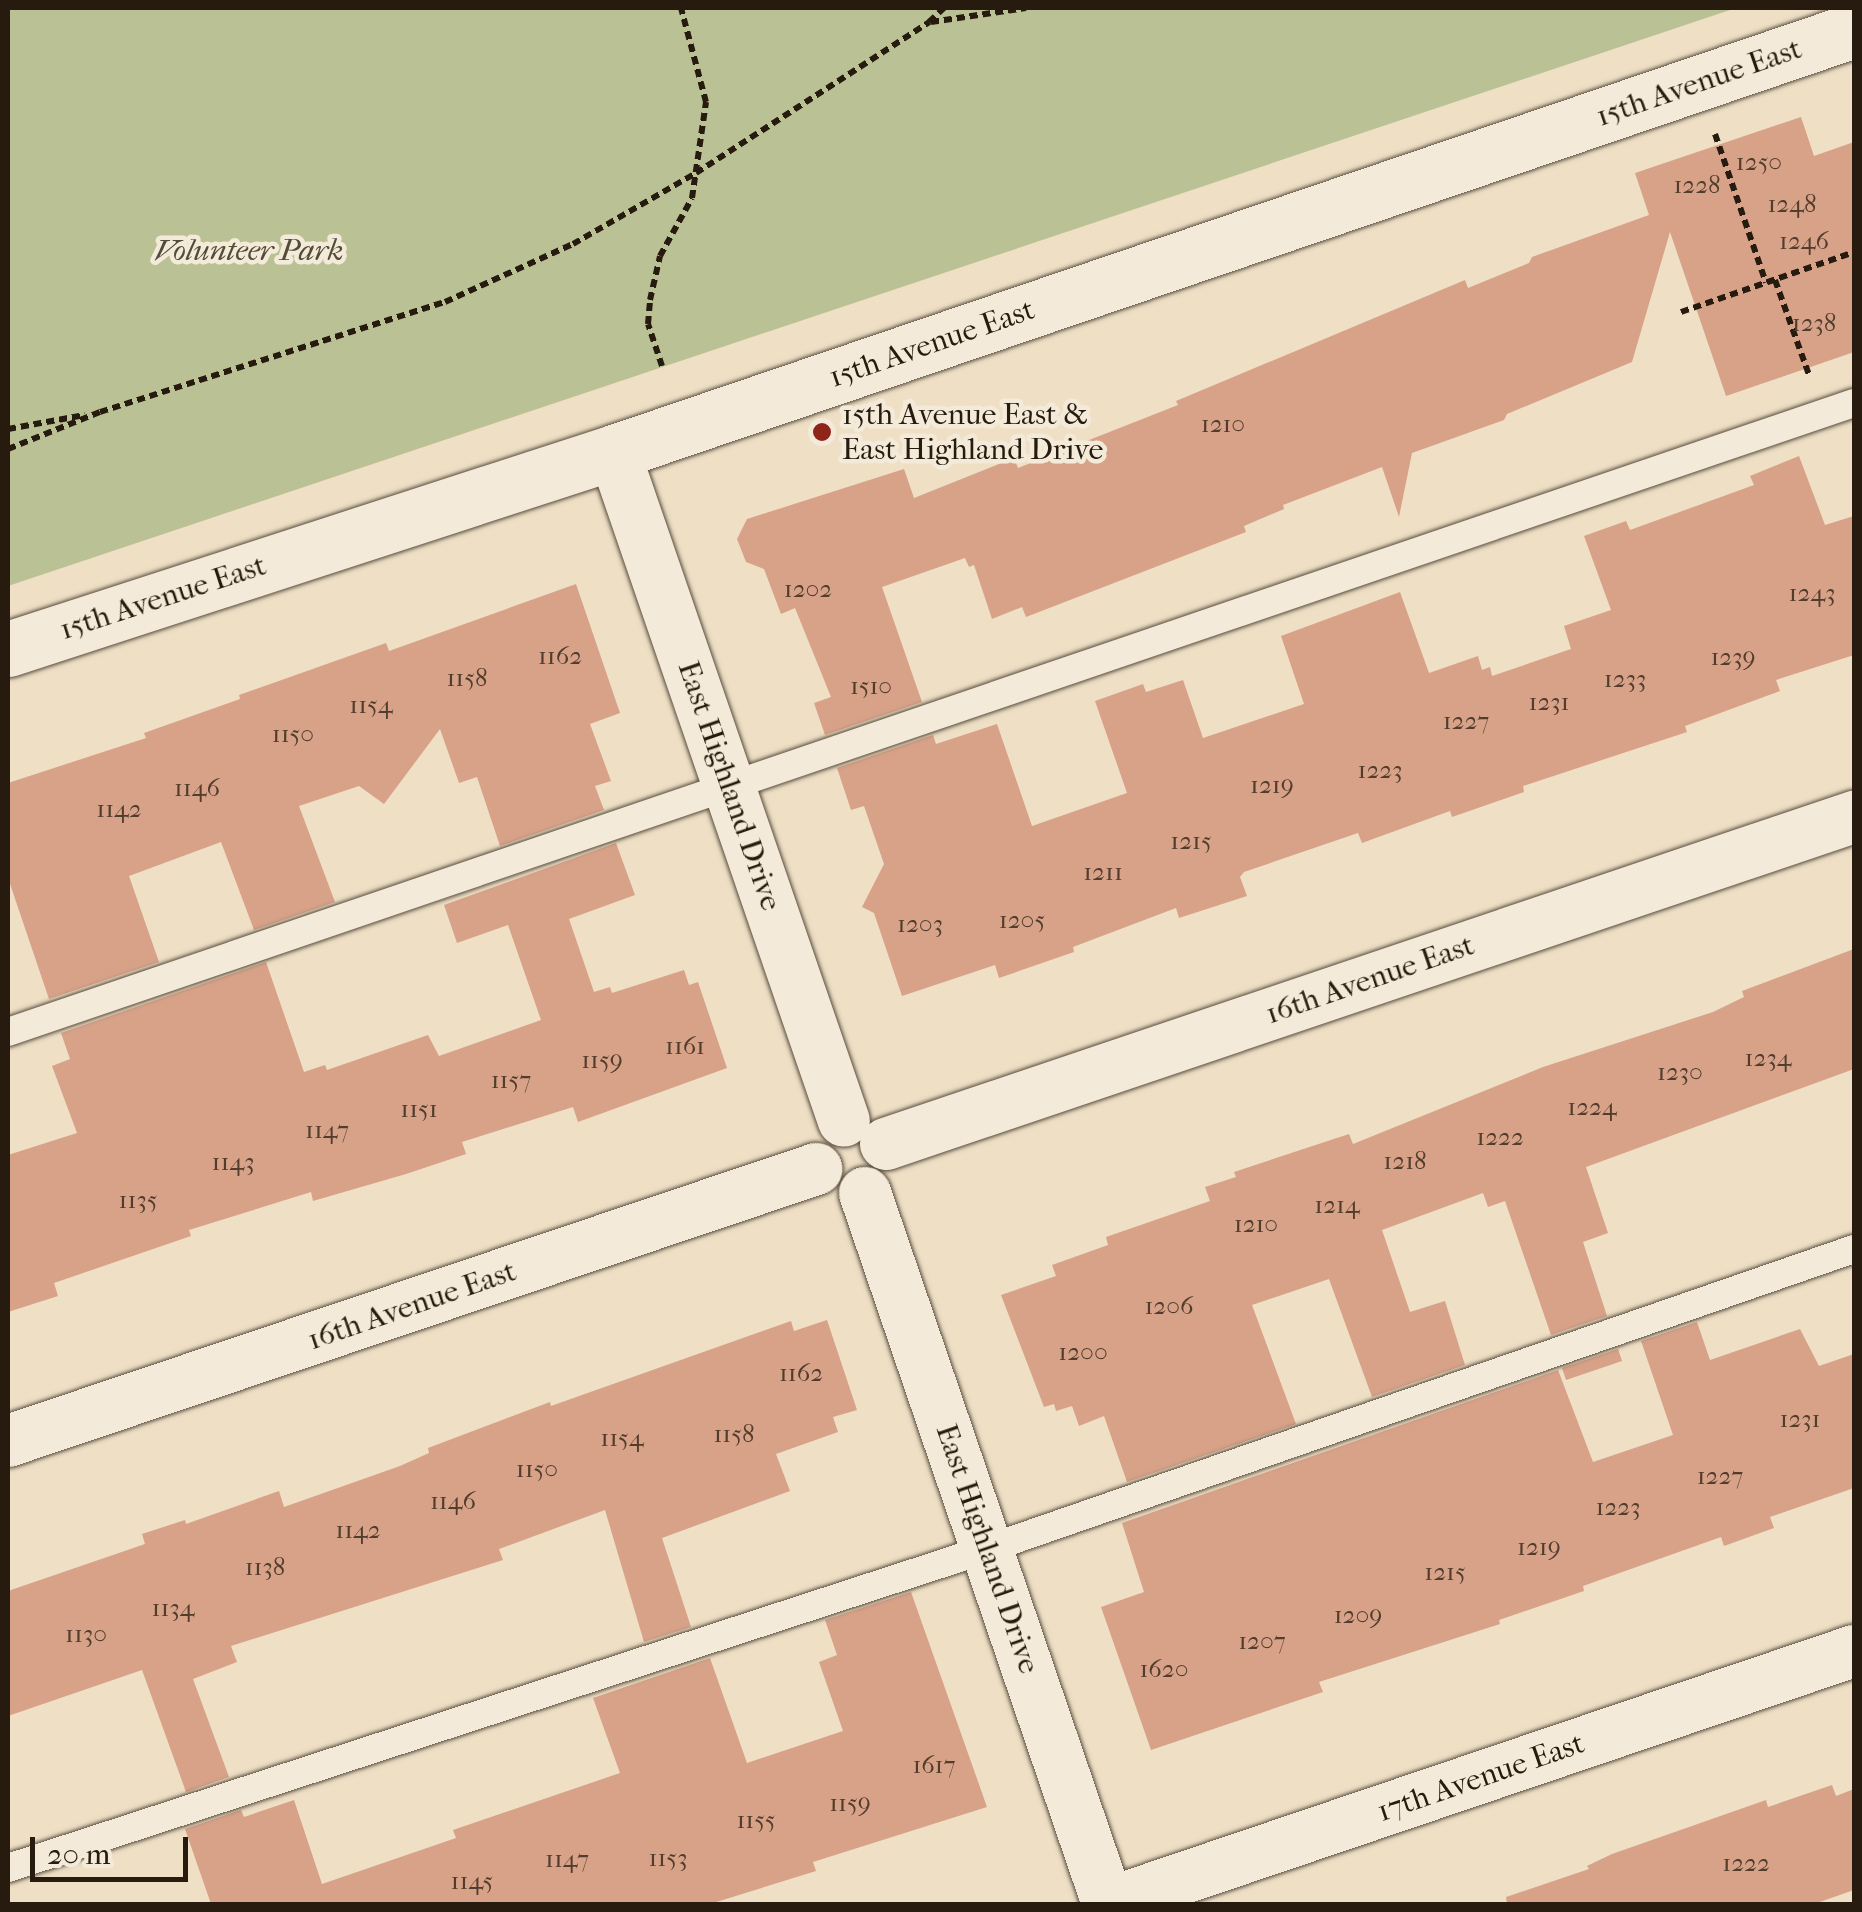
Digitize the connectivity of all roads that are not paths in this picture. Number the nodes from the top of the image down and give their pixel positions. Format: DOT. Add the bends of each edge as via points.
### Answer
graph roads {
  1 [pos="1854,30"];
  2 [pos="1854,403"];
  3 [pos="614,452"];
  4 [pos="8,648"];
  5 [pos="729,790"];
  6 [pos="1854,817"];
  7 [pos="8,1032"];
  8 [pos="865,1132"];
  9 [pos="816,1169"];
  10 [pos="866,1193"];
  11 [pos="1854,1249"];
  12 [pos="8,1441"];
  13 [pos="987,1549"];
  14 [pos="1854,1652"];
  15 [pos="8,1868"];
  16 [pos="1108,1904"];
  1 -- 3 [label="street, 15th Avenue East"];
  2 -- 5 [label="lane"];
  3 -- 4 [label="street, 15th Avenue East"];
  3 -- 5 [label="street, East Highland Drive"];
  5 -- 7 [label="lane"];
  5 -- 8 [label="street, East Highland Drive"];
  6 -- 8 [label="street, 16th Avenue East"];
  8 -- 9 [label="street" via="820,1137"];
  8 -- 10 [label="street" via="887,1172"];
  9 -- 10 [label="street" via="836,1192"];
  9 -- 12 [label="street, 16th Avenue East"];
  10 -- 13 [label="street, East Highland Drive"];
  11 -- 13 [label="lane"];
  13 -- 15 [label="lane"];
  13 -- 16 [label="street, East Highland Drive"];
  14 -- 16 [label="street, 17th Avenue East"];
}
